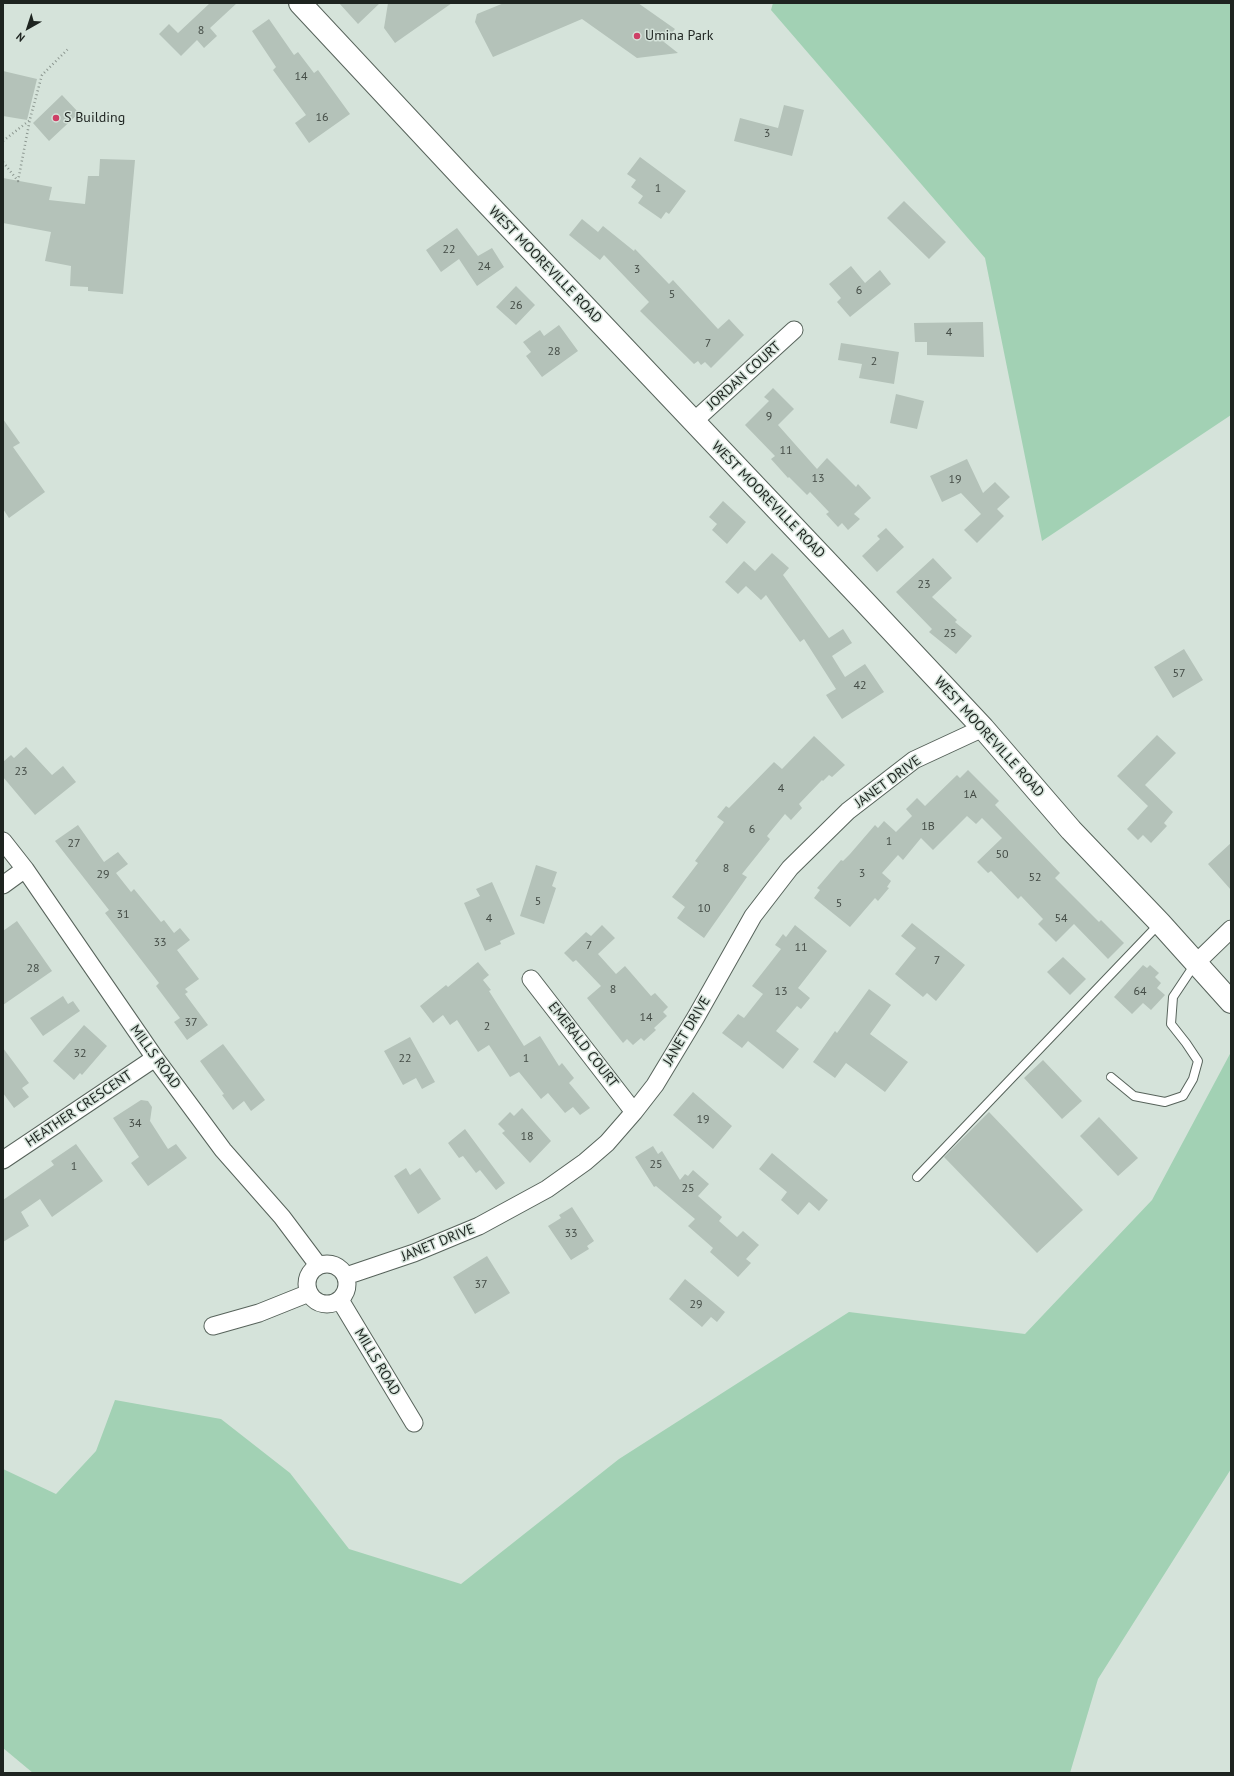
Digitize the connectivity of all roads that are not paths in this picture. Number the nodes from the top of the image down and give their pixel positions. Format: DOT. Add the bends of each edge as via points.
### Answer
graph roads {
  1 [pos="300,3"];
  2 [pos="794,330"];
  3 [pos="693,422"];
  4 [pos="983,728"];
  5 [pos="3,841"];
  6 [pos="25,869"];
  7 [pos="3,885"];
  8 [pos="1160,923"];
  9 [pos="1231,930"];
  10 [pos="1196,962"];
  11 [pos="531,979"];
  12 [pos="1231,1002"];
  13 [pos="155,1058"];
  14 [pos="1111,1077"];
  15 [pos="634,1112"];
  16 [pos="3,1160"];
  17 [pos="917,1177"];
  18 [pos="318,1266"];
  19 [pos="346,1276"];
  20 [pos="309,1293"];
  21 [pos="340,1300"];
  22 [pos="213,1326"];
  23 [pos="414,1423"];
  1 -- 3 [label="main road, WEST MOOREVILLE ROAD"];
  2 -- 3 [label="street, JORDAN COURT"];
  3 -- 4 [label="main road, WEST MOOREVILLE ROAD"];
  4 -- 8 [label="main road, WEST MOOREVILLE ROAD" via="1071,830"];
  4 -- 15 [label="street, JANET DRIVE" via="914,760 848,811 790,868 753,916 655,1085"];
  5 -- 6 [label="street, MILLS ROAD"];
  6 -- 7 [label="street"];
  6 -- 13 [label="street, MILLS ROAD"];
  8 -- 10 [label="main road, WEST MOOREVILLE ROAD"];
  8 -- 17 [label="lane"];
  9 -- 10 [label="street"];
  10 -- 12 [label="main road, WEST MOOREVILLE ROAD"];
  10 -- 14 [label="lane" via="1173,997 1171,1024 1198,1061 1193,1079 1183,1096 1165,1102 1134,1096"];
  11 -- 15 [label="street, EMERALD COURT"];
  13 -- 16 [label="street, HEATHER CRESCENT"];
  13 -- 18 [label="street, MILLS ROAD" via="223,1150 282,1217"];
  15 -- 19 [label="street, JANET DRIVE" via="607,1143 547,1189 479,1226 414,1254"];
  18 -- 19 [label="street" via="324,1263 337,1266"];
  18 -- 20 [label="street" via="312,1269 307,1280"];
  19 -- 21 [label="street" via="347,1289"];
  20 -- 21 [label="street" via="322,1304"];
  20 -- 22 [label="street" via="259,1313"];
  21 -- 23 [label="street, MILLS ROAD"];
}
